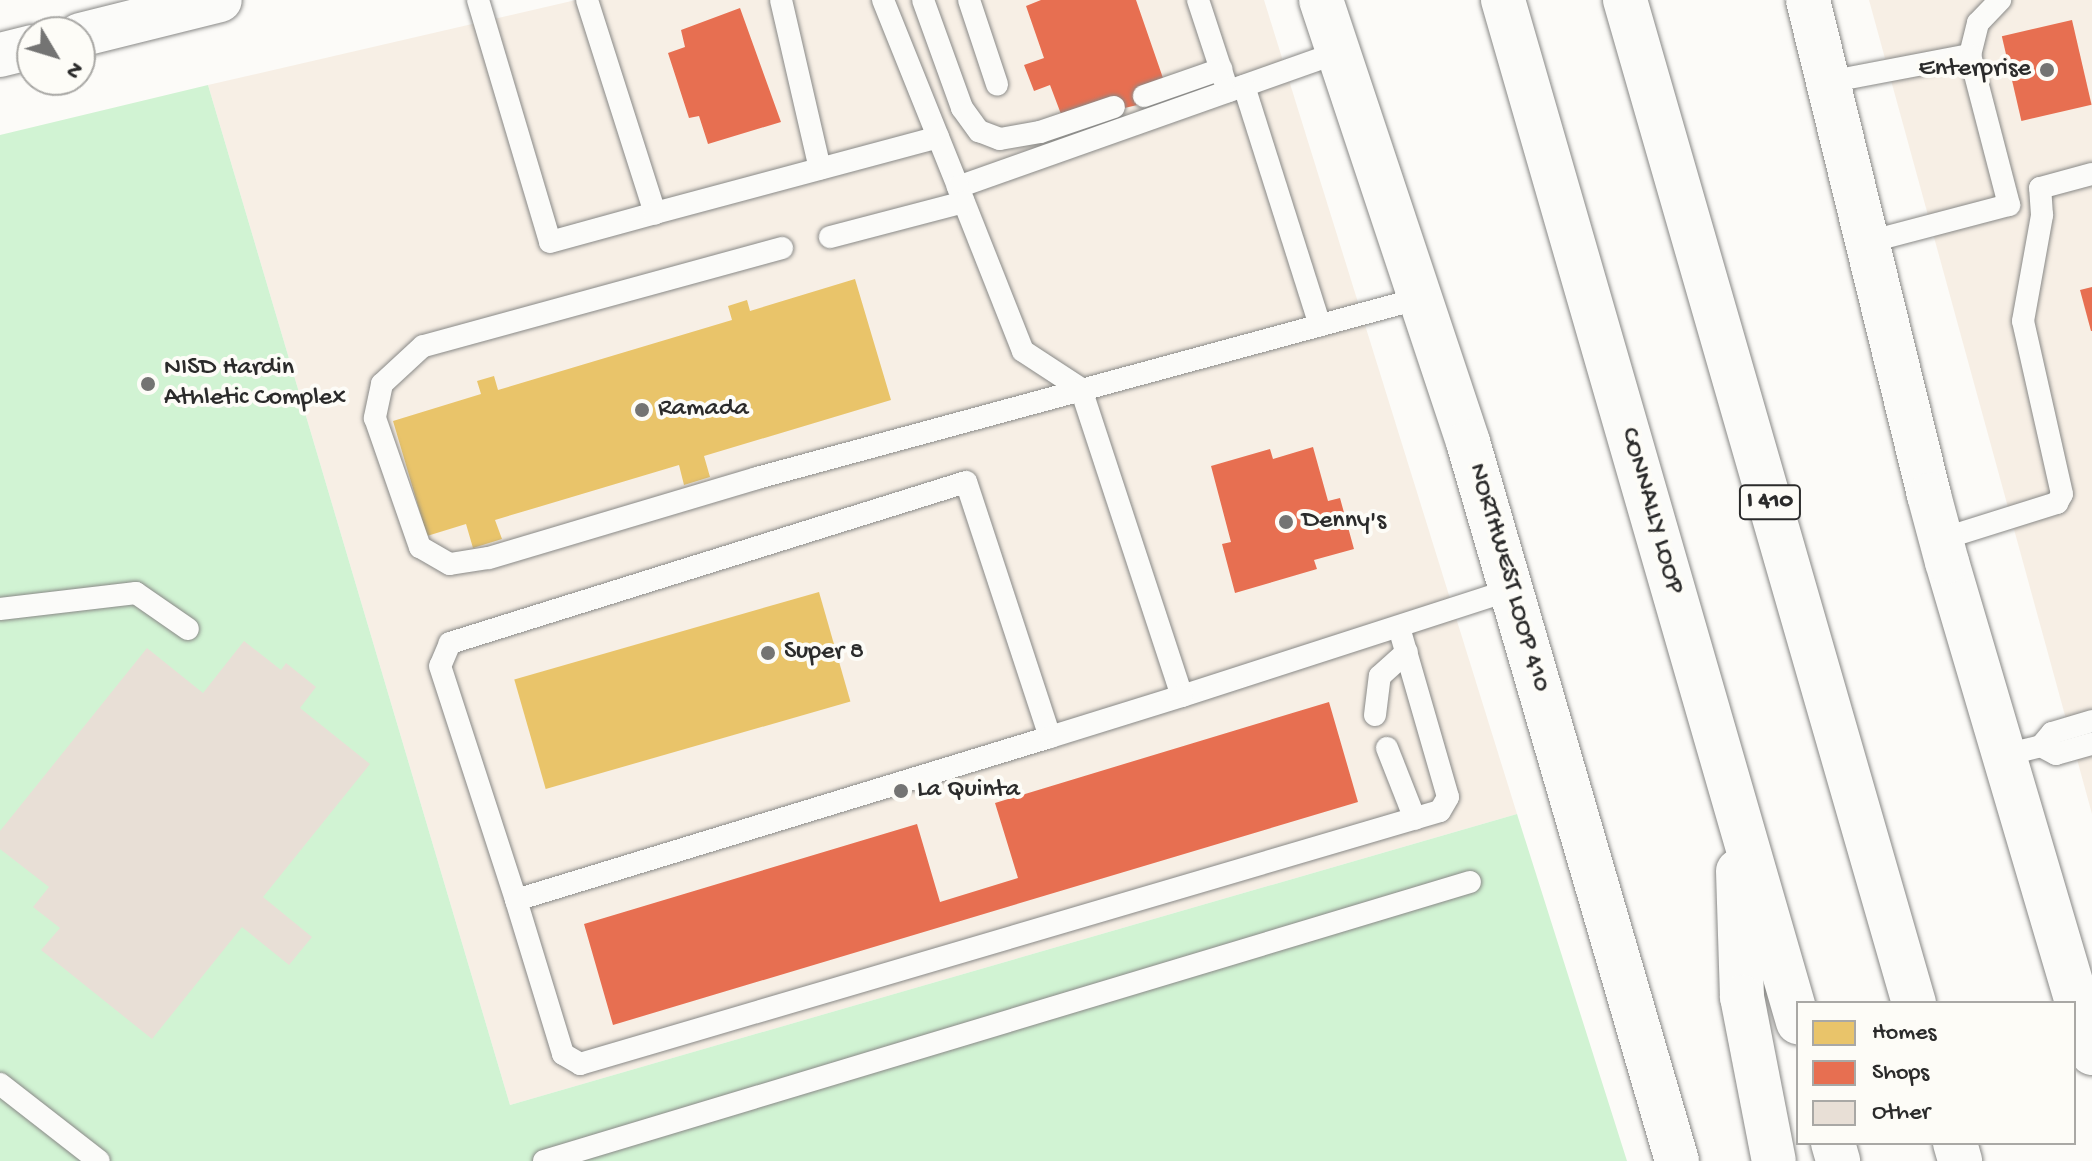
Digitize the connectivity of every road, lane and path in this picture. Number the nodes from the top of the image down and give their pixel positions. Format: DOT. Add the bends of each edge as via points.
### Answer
graph roads {
  1 [pos="220,0"];
  2 [pos="478,0"];
  3 [pos="587,0"];
  4 [pos="781,0"];
  5 [pos="883,0"];
  6 [pos="923,0"];
  7 [pos="969,0"];
  8 [pos="1198,0"];
  9 [pos="1503,0"];
  10 [pos="1625,0"];
  11 [pos="1808,0"];
  12 [pos="2000,0"];
  13 [pos="1321,1"];
  14 [pos="96,31"];
  15 [pos="1337,53"];
  16 [pos="1970,55"];
  17 [pos="1221,69"];
  18 [pos="1828,82"];
  19 [pos="997,84"];
  20 [pos="1236,89"];
  21 [pos="1144,96"];
  22 [pos="1114,107"];
  23 [pos="938,137"];
  24 [pos="820,169"];
  25 [pos="2092,174"];
  26 [pos="2040,188"];
  27 [pos="961,194"];
  28 [pos="2009,205"];
  29 [pos="655,213"];
  30 [pos="830,237"];
  31 [pos="1864,243"];
  32 [pos="782,248"];
  33 [pos="1421,298"];
  34 [pos="1320,325"];
  35 [pos="1081,389"];
  36 [pos="1944,550"];
  37 [pos="1511,590"];
  38 [pos="0,609"];
  39 [pos="1399,627"];
  40 [pos="188,629"];
  41 [pos="1407,652"];
  42 [pos="1182,696"];
  43 [pos="1375,715"];
  44 [pos="2092,721"];
  45 [pos="1050,737"];
  46 [pos="2092,744"];
  47 [pos="1387,748"];
  48 [pos="2023,750"];
  49 [pos="1735,805"];
  50 [pos="1415,819"];
  51 [pos="1470,882"];
  52 [pos="516,900"];
  53 [pos="1913,1001"];
  54 [pos="1796,1015"];
  55 [pos="2092,1053"];
  56 [pos="0,1084"];
  57 [pos="92,1158"];
  58 [pos="544,1161"];
  59 [pos="1677,1161"];
  60 [pos="1774,1161"];
  1 -- 14 [label="main road"];
  2 -- 29 [label="lane" via="550,242"];
  3 -- 29 [label="lane"];
  4 -- 24 [label="lane"];
  5 -- 23 [label="lane"];
  6 -- 22 [label="lane" via="962,108 979,131 1000,139 1040,132"];
  7 -- 19 [label="lane"];
  8 -- 17 [label="lane"];
  9 -- 49 [label="main road, CONNALLY LOOP"];
  10 -- 53 [label="main road, I 410"];
  11 -- 18 [label="main road"];
  12 -- 16 [label="lane" via="1978,23"];
  13 -- 15 [label="main road, NORTHWEST LOOP 410"];
  15 -- 20 [label="lane"];
  15 -- 33 [label="main road, NORTHWEST LOOP 410"];
  16 -- 18 [label="lane"];
  16 -- 28 [label="lane"];
  17 -- 20 [label="lane"];
  17 -- 21 [label="lane"];
  18 -- 31 [label="main road"];
  20 -- 27 [label="lane"];
  20 -- 34 [label="lane"];
  23 -- 24 [label="lane"];
  23 -- 27 [label="lane"];
  24 -- 29 [label="lane"];
  25 -- 26 [label="lane"];
  26 -- 28 [label="lane"];
  26 -- 36 [label="lane" via="2042,215 2023,321 2062,494 2057,503"];
  27 -- 30 [label="lane"];
  27 -- 35 [label="lane" via="1023,351"];
  28 -- 31 [label="lane"];
  31 -- 36 [label="main road"];
  32 -- 35 [label="lane" via="423,346 382,384 375,418 420,547 450,564 489,558"];
  33 -- 34 [label="lane"];
  33 -- 37 [label="main road, NORTHWEST LOOP 410"];
  34 -- 35 [label="lane"];
  35 -- 42 [label="lane"];
  36 -- 48 [label="main road"];
  37 -- 39 [label="lane"];
  37 -- 59 [label="main road, NORTHWEST LOOP 410"];
  38 -- 40 [label="lane" via="136,593"];
  39 -- 41 [label="lane"];
  39 -- 42 [label="lane"];
  41 -- 43 [label="lane" via="1380,676"];
  41 -- 50 [label="lane" via="1448,797 1440,811"];
  42 -- 45 [label="lane"];
  44 -- 48 [label="lane" via="2052,733"];
  45 -- 52 [label="lane"];
  45 -- 52 [label="lane" via="966,482 951,486 450,643 440,666"];
  46 -- 48 [label="lane" via="2056,754"];
  47 -- 50 [label="lane"];
  48 -- 55 [label="main road"];
  49 -- 54 [label="main road, CONNALLY LOOP"];
  49 -- 60 [label="main road" via="1742,997"];
  50 -- 52 [label="lane" via="580,1064 563,1054"];
  51 -- 58 [label="lane"];
  56 -- 57 [label="lane"];
}
